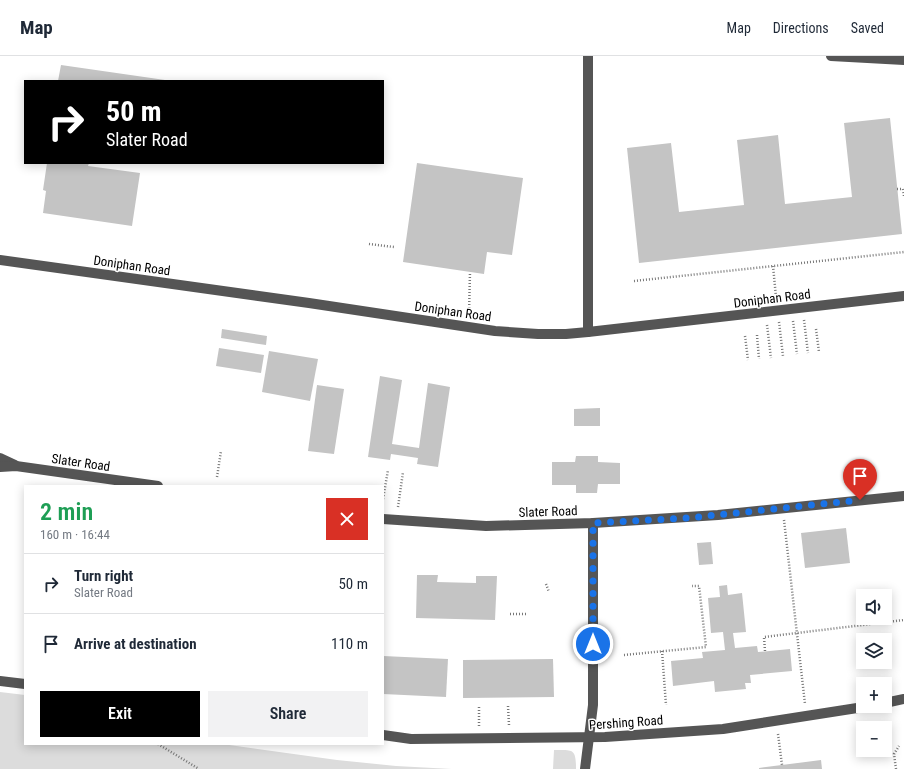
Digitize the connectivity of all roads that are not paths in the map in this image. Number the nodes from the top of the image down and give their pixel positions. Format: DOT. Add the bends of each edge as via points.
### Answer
graph roads {
  1 [pos="588,56"];
  2 [pos="831,56"];
  3 [pos="904,60"];
  4 [pos="0,260"];
  5 [pos="904,296"];
  6 [pos="588,332"];
  7 [pos="0,458"];
  8 [pos="16,466"];
  9 [pos="0,467"];
  10 [pos="143,485"];
  11 [pos="904,496"];
  12 [pos="384,519"];
  13 [pos="593,523"];
  14 [pos="0,681"];
  15 [pos="24,684"];
  16 [pos="904,699"];
  17 [pos="892,702"];
  18 [pos="856,708"];
  19 [pos="384,735"];
  20 [pos="588,738"];
  21 [pos="585,769"];
  1 -- 6 [label="street"];
  2 -- 3 [label="street"];
  4 -- 6 [label="street, Doniphan Road" via="495,331 538,334"];
  5 -- 6 [label="street, Doniphan Road"];
  7 -- 8 [label="street"];
  8 -- 9 [label="street, Slater Road"];
  8 -- 10 [label="street, Slater Road"];
  11 -- 13 [label="street, Slater Road" via="688,518"];
  12 -- 13 [label="street, Slater Road" via="486,526"];
  13 -- 20 [label="street" via="593,702"];
  14 -- 15 [label="street"];
  16 -- 17 [label="street"];
  18 -- 20 [label="street, Pershing Road" via="723,729"];
  19 -- 20 [label="street, Pershing Road" via="411,739"];
  20 -- 21 [label="street"];
}
